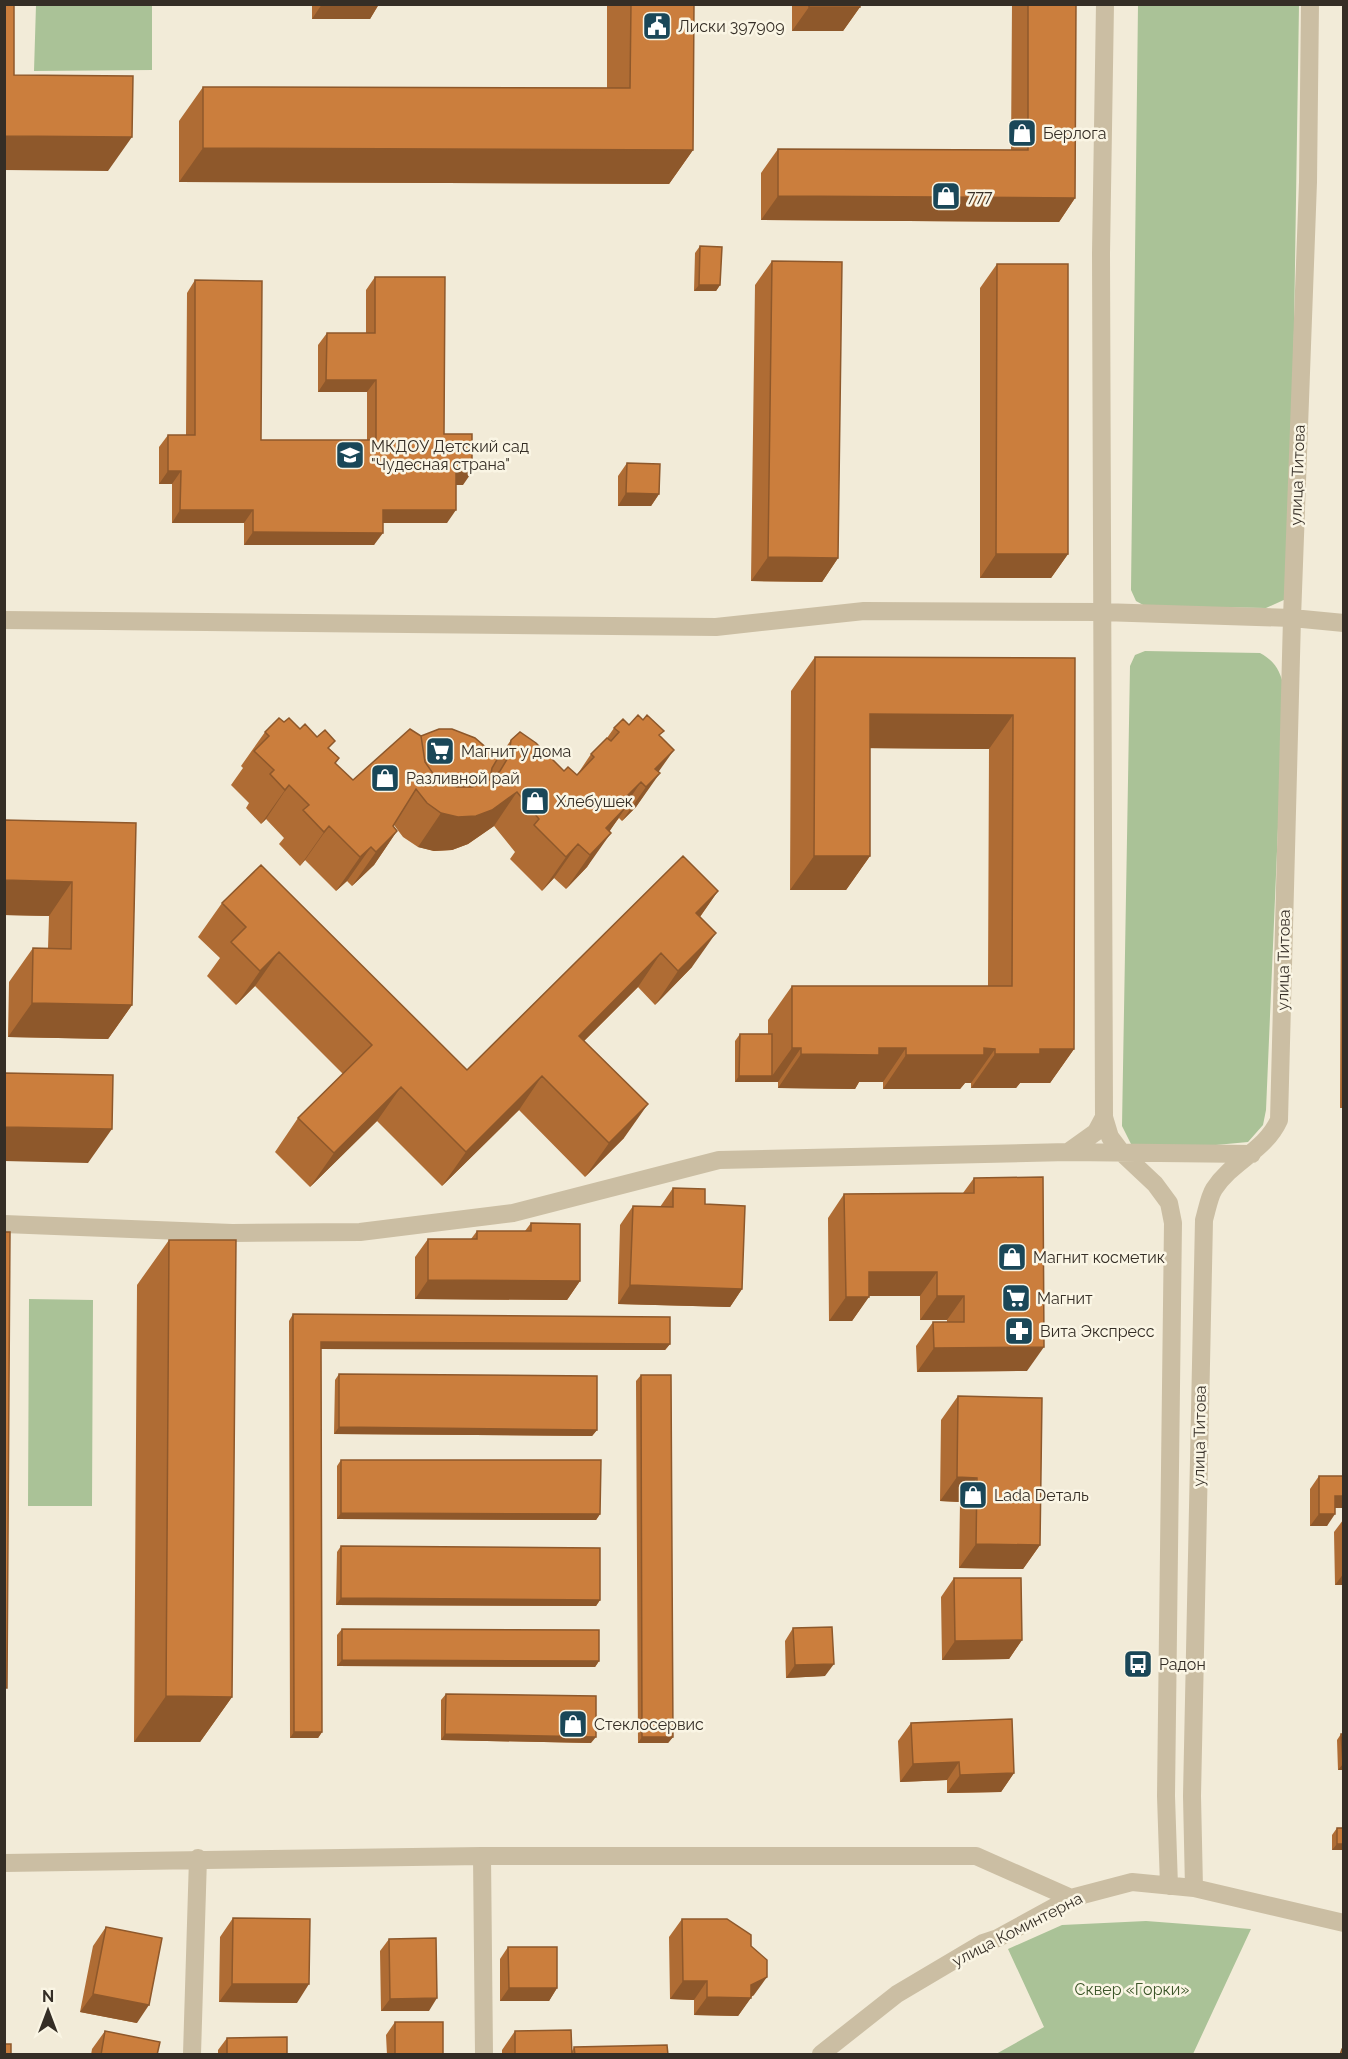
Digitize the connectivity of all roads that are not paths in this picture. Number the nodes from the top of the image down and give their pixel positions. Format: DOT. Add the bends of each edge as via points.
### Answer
graph roads {
  1 [pos="1106,4"];
  2 [pos="1310,4"];
  3 [pos="1101,612"];
  4 [pos="1292,618"];
  5 [pos="4,620"];
  6 [pos="1344,623"];
  7 [pos="1104,1117"];
  8 [pos="1068,1152"];
  9 [pos="1122,1153"];
  10 [pos="1252,1154"];
  11 [pos="4,1224"];
  12 [pos="482,1856"];
  13 [pos="198,1858"];
  14 [pos="4,1863"];
  15 [pos="1169,1886"];
  16 [pos="1194,1888"];
  17 [pos="1071,1898"];
  18 [pos="1344,1923"];
  19 [pos="192,2055"];
  20 [pos="484,2055"];
  21 [pos="821,2055"];
  1 -- 3 [label="street, улица Титова"];
  2 -- 4 [label="street, улица Титова" via="1308,182"];
  3 -- 4 [label="street"];
  3 -- 5 [label="street" via="864,612 716,627"];
  3 -- 7 [label="street, улица Титова"];
  4 -- 6 [label="street"];
  4 -- 10 [label="street, улица Титова" via="1279,1120"];
  7 -- 8 [label="street" via="1096,1132"];
  7 -- 9 [label="street, улица Титова" via="1110,1137"];
  8 -- 9 [label="street"];
  8 -- 11 [label="street" via="718,1160 513,1214 360,1232 232,1233"];
  9 -- 10 [label="street"];
  9 -- 15 [label="street, улица Титова" via="1169,1203 1173,1223 1166,1796"];
  10 -- 16 [label="street, улица Титова" via="1213,1190 1204,1220 1192,1784"];
  12 -- 13 [label="street"];
  12 -- 17 [label="street" via="976,1856"];
  12 -- 20 [label="street"];
  13 -- 14 [label="street"];
  13 -- 19 [label="street"];
  15 -- 16 [label="street, улица Коминтерна"];
  15 -- 17 [label="street, улица Коминтерна" via="1132,1881"];
  16 -- 18 [label="street, улица Коминтерна"];
  17 -- 21 [label="street, улица Коминтерна" via="983,1943 897,1994"];
}
